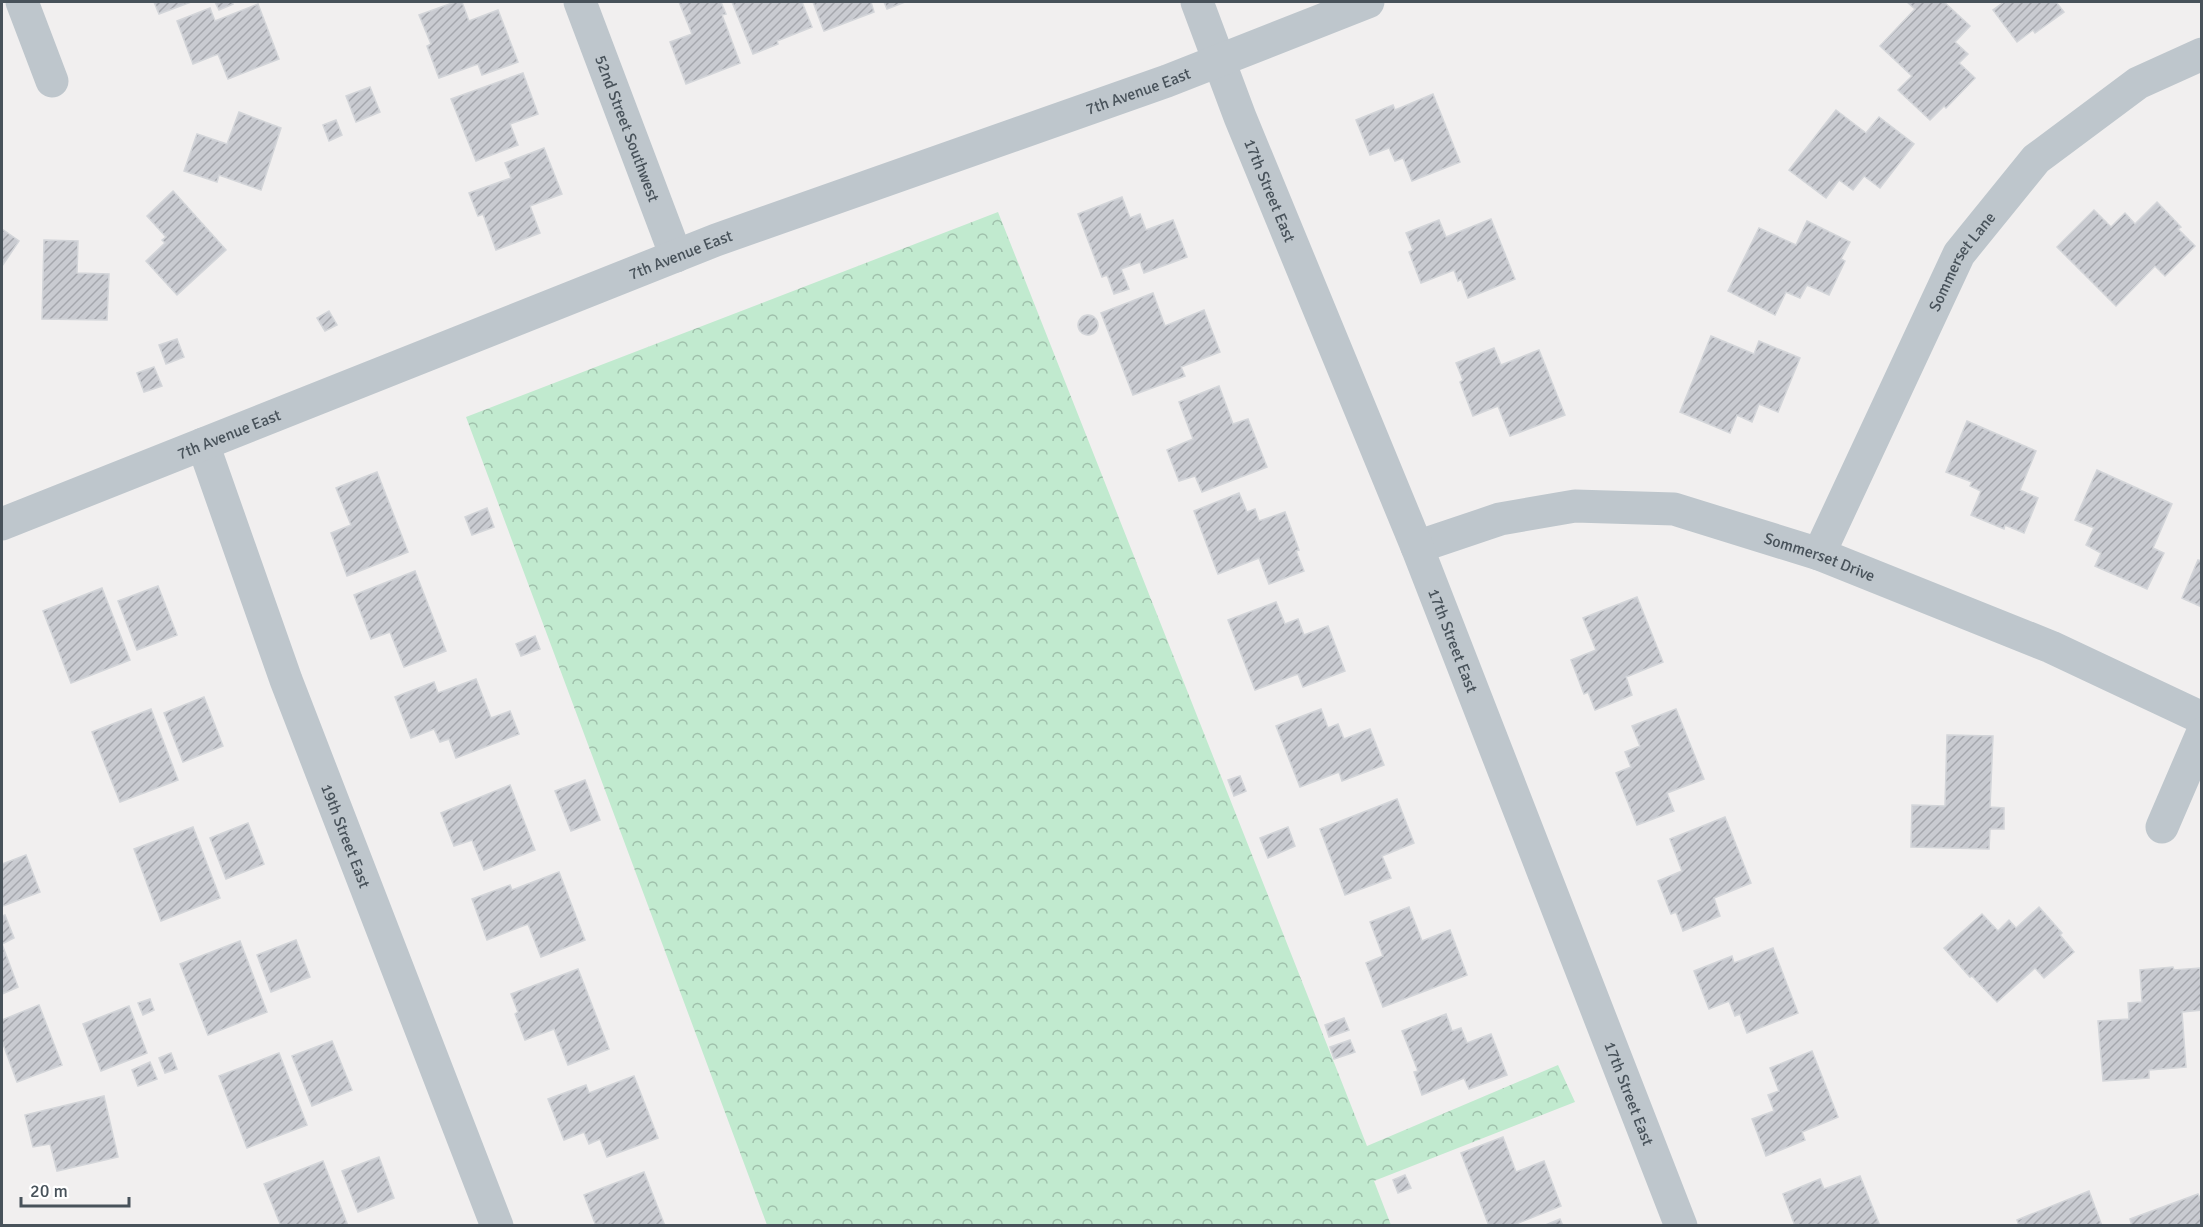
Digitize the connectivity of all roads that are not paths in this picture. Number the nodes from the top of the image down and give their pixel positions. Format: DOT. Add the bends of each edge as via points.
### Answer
graph roads {
  1 [pos="22,2"];
  2 [pos="580,2"];
  3 [pos="1197,2"];
  4 [pos="1368,2"];
  5 [pos="2202,54"];
  6 [pos="1219,61"];
  7 [pos="52,81"];
  8 [pos="676,256"];
  9 [pos="203,444"];
  10 [pos="2,524"];
  11 [pos="1417,547"];
  12 [pos="1819,554"];
  13 [pos="2202,718"];
  14 [pos="2202,734"];
  15 [pos="2162,827"];
  16 [pos="497,1226"];
  17 [pos="1681,1226"];
  1 -- 7 [label="street"];
  2 -- 8 [label="street, 52nd Street Southwest"];
  3 -- 6 [label="street"];
  4 -- 6 [label="street, 7th Avenue East"];
  5 -- 12 [label="street, Sommerset Lane" via="2138,83 2036,159 1959,254"];
  6 -- 8 [label="street, 7th Avenue East"];
  6 -- 11 [label="street, 17th Street East"];
  8 -- 9 [label="street, 7th Avenue East"];
  9 -- 10 [label="street, 7th Avenue East"];
  9 -- 16 [label="street, 19th Street East" via="286,680"];
  11 -- 12 [label="street, Sommerset Drive" via="1500,519 1575,506 1674,509"];
  11 -- 17 [label="street, 17th Street East"];
  12 -- 13 [label="street, Sommerset Drive" via="2051,647"];
  14 -- 15 [label="street"];
}
